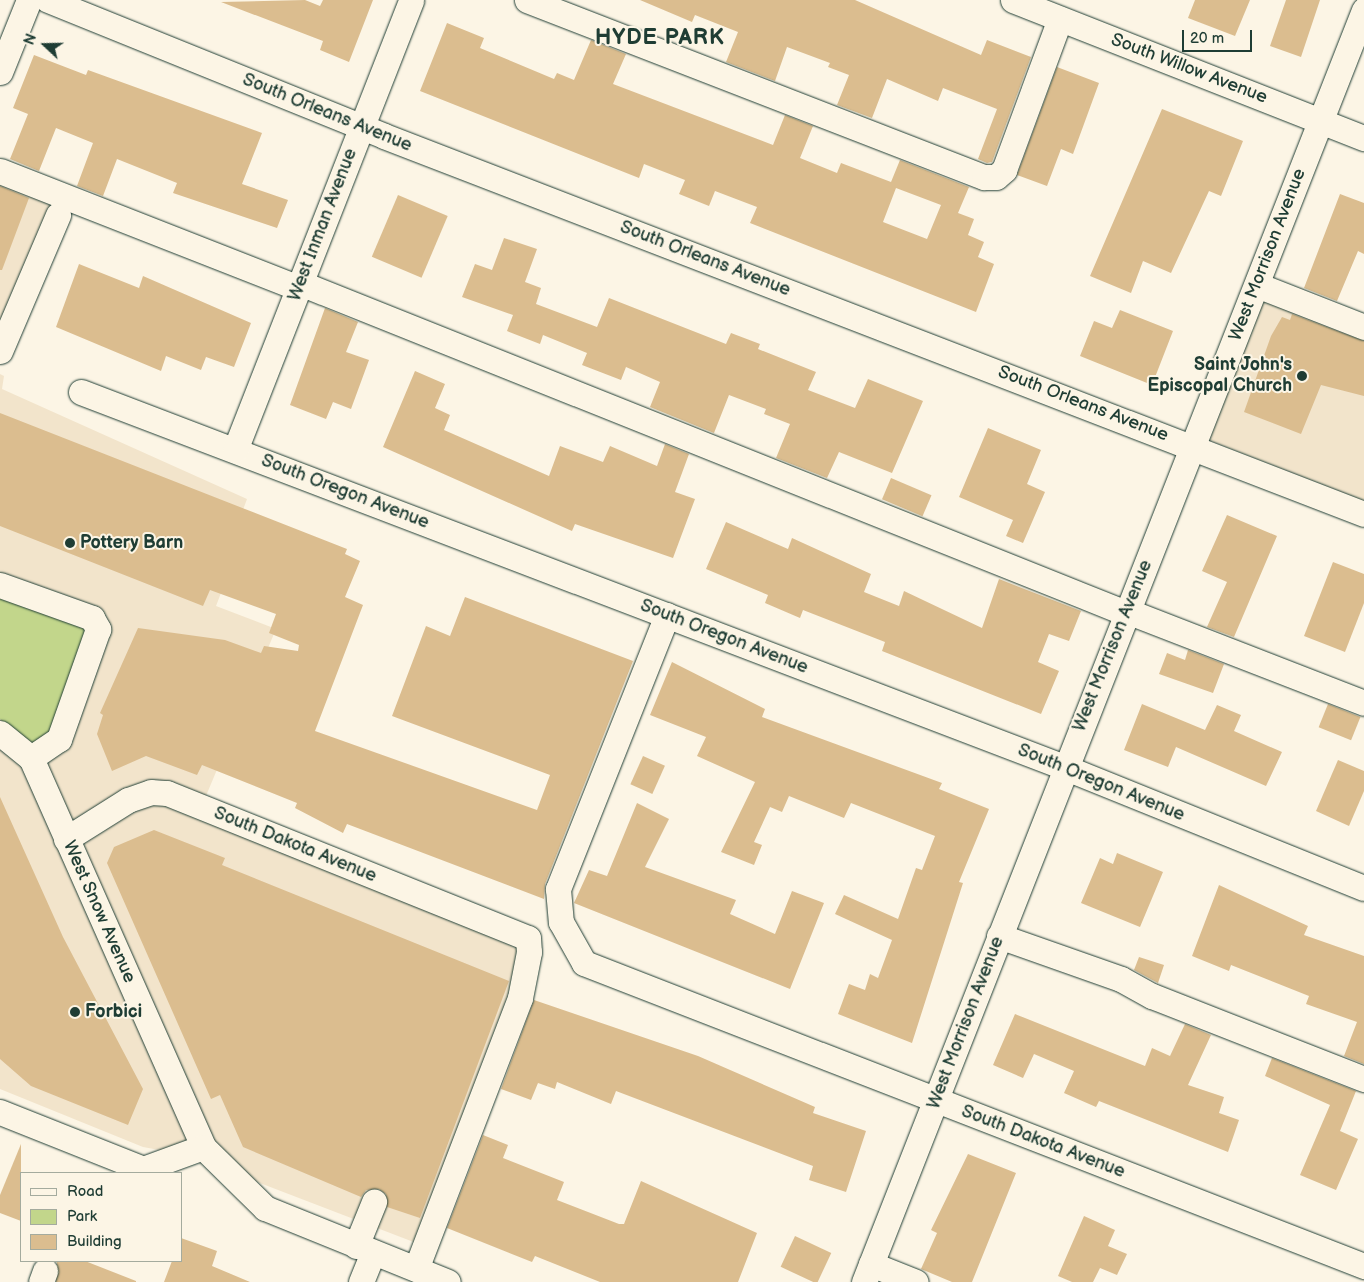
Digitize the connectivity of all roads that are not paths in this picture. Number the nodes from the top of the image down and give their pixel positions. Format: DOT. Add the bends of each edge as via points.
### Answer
graph roads {
  1 [pos="29,0"];
  2 [pos="48,0"];
  3 [pos="411,0"];
  4 [pos="527,0"];
  5 [pos="1013,0"];
  6 [pos="1364,10"];
  7 [pos="1060,19"];
  8 [pos="0,72"];
  9 [pos="1320,121"];
  10 [pos="361,126"];
  11 [pos="1364,138"];
  12 [pos="0,171"];
  13 [pos="58,215"];
  14 [pos="299,285"];
  15 [pos="1256,285"];
  16 [pos="1364,327"];
  17 [pos="1,351"];
  18 [pos="81,392"];
  19 [pos="1194,447"];
  20 [pos="235,450"];
  21 [pos="1364,514"];
  22 [pos="0,585"];
  23 [pos="1127,612"];
  24 [pos="667,615"];
  25 [pos="1364,703"];
  26 [pos="0,732"];
  27 [pos="31,758"];
  28 [pos="1064,767"];
  29 [pos="66,839"];
  30 [pos="1364,888"];
  31 [pos="999,936"];
  32 [pos="1364,1079"];
  33 [pos="936,1101"];
  34 [pos="0,1112"];
  35 [pos="203,1148"];
  36 [pos="374,1202"];
  37 [pos="365,1249"];
  38 [pos="1364,1266"];
  39 [pos="416,1270"];
  40 [pos="867,1273"];
  41 [pos="362,1282"];
  42 [pos="448,1282"];
  43 [pos="916,1282"];
  1 -- 8 [label="street"];
  2 -- 10 [label="street, South Orleans Avenue"];
  3 -- 10 [label="street, West Inman Avenue"];
  4 -- 7 [label="street" via="984,177 996,177 1004,170"];
  5 -- 7 [label="street, South Willow Avenue"];
  6 -- 9 [label="street, West Morrison Avenue"];
  7 -- 9 [label="street, South Willow Avenue"];
  9 -- 11 [label="street, South Willow Avenue"];
  9 -- 15 [label="street, West Morrison Avenue"];
  10 -- 14 [label="street, West Inman Avenue"];
  10 -- 19 [label="street, South Orleans Avenue"];
  12 -- 14 [label="street"];
  13 -- 17 [label="street"];
  14 -- 20 [label="street, West Inman Avenue"];
  14 -- 23 [label="street"];
  15 -- 16 [label="street"];
  15 -- 19 [label="street, West Morrison Avenue"];
  18 -- 20 [label="street, South Oregon Avenue"];
  19 -- 21 [label="street, South Orleans Avenue"];
  19 -- 23 [label="street, West Morrison Avenue"];
  20 -- 24 [label="street, South Oregon Avenue"];
  22 -- 27 [label="street" via="92,618 98,629 59,738"];
  23 -- 25 [label="street"];
  23 -- 28 [label="street, West Morrison Avenue"];
  24 -- 28 [label="street, South Oregon Avenue"];
  24 -- 33 [label="street, South Dakota Avenue" via="558,889 560,922 584,962"];
  26 -- 27 [label="street"];
  27 -- 29 [label="street, West Snow Avenue"];
  28 -- 30 [label="street, South Oregon Avenue"];
  28 -- 31 [label="street, West Morrison Avenue"];
  29 -- 35 [label="street, West Snow Avenue"];
  29 -- 39 [label="street, South Dakota Avenue" via="128,800 151,792 167,793 528,938 530,952 520,998"];
  31 -- 32 [label="street" via="1121,979 1152,996"];
  31 -- 33 [label="street, West Morrison Avenue"];
  33 -- 38 [label="street, South Dakota Avenue"];
  33 -- 40 [label="street, West Morrison Avenue"];
  34 -- 35 [label="street" via="143,1169"];
  35 -- 37 [label="street" via="265,1208"];
  36 -- 37 [label="street"];
  37 -- 39 [label="street"];
  37 -- 41 [label="street"];
  39 -- 42 [label="street"];
  40 -- 43 [label="street"];
}
